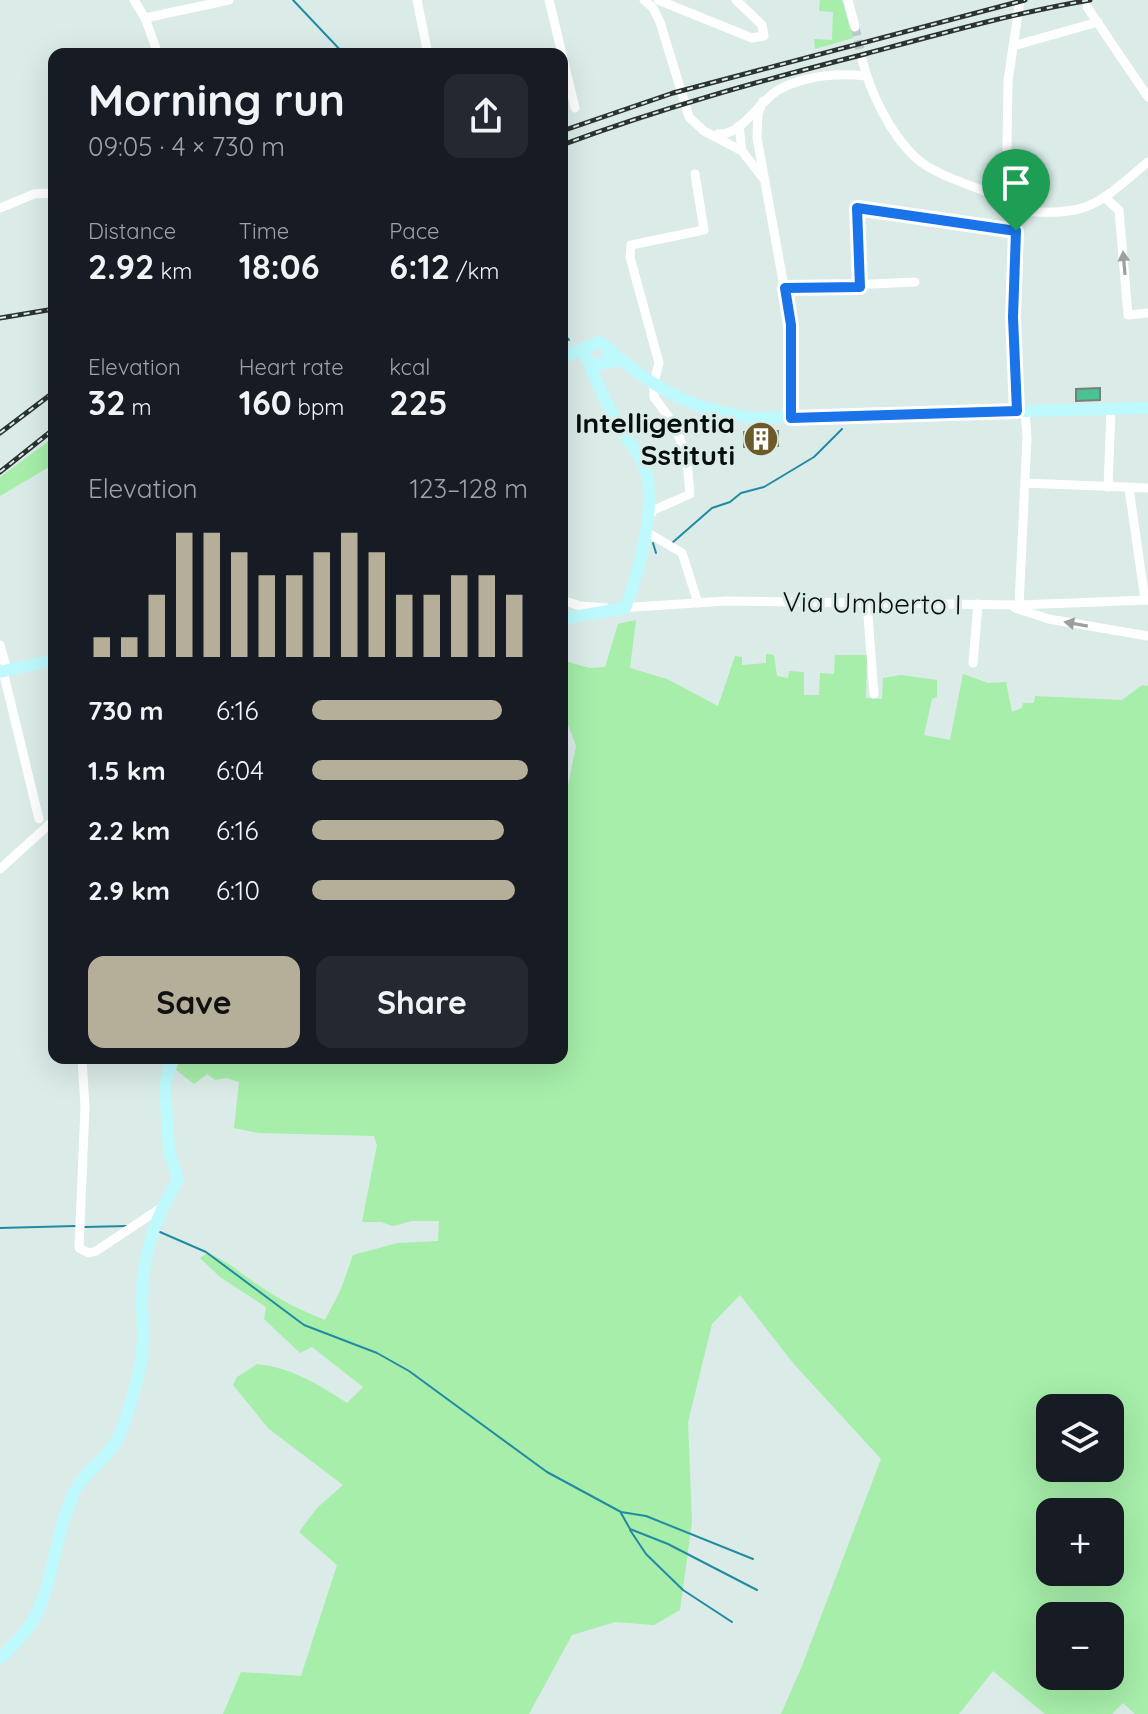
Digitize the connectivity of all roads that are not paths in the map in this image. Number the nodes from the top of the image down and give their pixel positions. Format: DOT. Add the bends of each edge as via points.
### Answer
graph roads {
  1 [pos="134,0"];
  2 [pos="229,0"];
  3 [pos="417,0"];
  4 [pos="549,0"];
  5 [pos="644,0"];
  6 [pos="658,0"];
  7 [pos="736,0"];
  8 [pos="848,0"];
  9 [pos="1020,0"];
  10 [pos="1087,7"];
  11 [pos="145,18"];
  12 [pos="1098,22"];
  13 [pos="855,27"];
  14 [pos="1013,46"];
  15 [pos="156,48"];
  16 [pos="427,48"];
  17 [pos="561,48"];
  18 [pos="862,59"];
  19 [pos="866,76"];
  20 [pos="568,79"];
  21 [pos="1148,97"];
  22 [pos="763,101"];
  23 [pos="575,108"];
  24 [pos="739,126"];
  25 [pos="713,134"];
  26 [pos="757,138"];
  27 [pos="742,151"];
  28 [pos="1148,162"];
  29 [pos="695,174"];
  30 [pos="765,181"];
  31 [pos="48,193"];
  32 [pos="1105,198"];
  33 [pos="1013,202"];
  34 [pos="0,208"];
  35 [pos="1016,231"];
  36 [pos="915,282"];
  37 [pos="860,287"];
  38 [pos="785,288"];
  39 [pos="1148,313"];
  40 [pos="588,346"];
  41 [pos="568,356"];
  42 [pos="568,357"];
  43 [pos="607,358"];
  44 [pos="588,362"];
  45 [pos="595,378"];
  46 [pos="654,382"];
  47 [pos="1148,408"];
  48 [pos="1111,409"];
  49 [pos="1021,411"];
  50 [pos="791,418"];
  51 [pos="1025,483"];
  52 [pos="1108,487"];
  53 [pos="1129,488"];
  54 [pos="1148,488"];
  55 [pos="646,525"];
  56 [pos="1146,600"];
  57 [pos="568,602"];
  58 [pos="698,603"];
  59 [pos="867,603"];
  60 [pos="978,604"];
  61 [pos="1006,605"];
  62 [pos="1019,605"];
  63 [pos="625,608"];
  64 [pos="568,618"];
  65 [pos="1148,636"];
  66 [pos="0,645"];
  67 [pos="48,661"];
  68 [pos="973,663"];
  69 [pos="3,671"];
  70 [pos="874,694"];
  71 [pos="39,819"];
  72 [pos="48,825"];
  73 [pos="0,869"];
  74 [pos="82,1064"];
  75 [pos="170,1064"];
  76 [pos="161,1208"];
  77 [pos="0,1658"];
  1 -- 11 [label="street"];
  2 -- 11 [label="street"];
  3 -- 16 [label="street"];
  4 -- 17 [label="street"];
  5 -- 25 [label="street" via="660,22 689,117"];
  6 -- 7 [label="street" via="752,38 764,36 762,25"];
  8 -- 13 [label="street"];
  9 -- 14 [label="street"];
  10 -- 12 [label="street"];
  11 -- 15 [label="street"];
  12 -- 14 [label="street"];
  12 -- 21 [label="street"];
  14 -- 33 [label="street" via="1007,147"];
  18 -- 19 [label="street"];
  19 -- 22 [label="street" via="834,73 782,88"];
  19 -- 33 [label="street" via="916,158"];
  20 -- 23 [label="street"];
  22 -- 24 [label="street"];
  22 -- 26 [label="street"];
  24 -- 25 [label="street"];
  24 -- 26 [label="street"];
  24 -- 27 [label="street"];
  25 -- 27 [label="street"];
  26 -- 30 [label="street"];
  27 -- 30 [label="street"];
  28 -- 32 [label="street"];
  29 -- 46 [label="street" via="704,230 631,245 659,363"];
  30 -- 38 [label="street"];
  31 -- 34 [label="street"];
  32 -- 33 [label="street" via="1078,211 1020,211"];
  39 -- 32 [label="street, one-way" via="1128,315 1119,210"];
  33 -- 35 [label="street"];
  35 -- 37 [label="street" via="857,208"];
  35 -- 49 [label="street" via="1013,317"];
  36 -- 37 [label="street"];
  37 -- 38 [label="street"];
  38 -- 50 [label="street" via="791,325"];
  40 -- 41 [label="street"];
  40 -- 43 [label="street" via="599,342"];
  40 -- 44 [label="street"];
  42 -- 44 [label="street"];
  43 -- 44 [label="street" via="597,366"];
  43 -- 45 [label="street"];
  43 -- 46 [label="street" via="621,360"];
  44 -- 45 [label="street"];
  45 -- 55 [label="street" via="644,466"];
  46 -- 50 [label="street" via="671,396 720,413"];
  46 -- 55 [label="street" via="654,397 676,427 687,461 690,494 654,510"];
  47 -- 48 [label="street"];
  48 -- 49 [label="street"];
  48 -- 52 [label="street"];
  49 -- 50 [label="street"];
  49 -- 51 [label="street"];
  51 -- 52 [label="street"];
  51 -- 62 [label="street"];
  52 -- 53 [label="street"];
  53 -- 54 [label="street"];
  53 -- 56 [label="street"];
  55 -- 58 [label="street" via="682,553"];
  55 -- 63 [label="street"];
  56 -- 62 [label="street, Via Umberto I"];
  57 -- 63 [label="street, Via Umberto I"];
  58 -- 59 [label="street, Via Umberto I"];
  58 -- 63 [label="street, Via Umberto I"];
  59 -- 60 [label="street, Via Umberto I"];
  59 -- 70 [label="street"];
  60 -- 61 [label="street, Via Umberto I"];
  60 -- 68 [label="street"];
  61 -- 62 [label="street, Via Umberto I"];
  65 -- 61 [label="street, one-way" via="1049,619"];
  63 -- 64 [label="street"];
  66 -- 69 [label="street"];
  67 -- 69 [label="street"];
  69 -- 71 [label="street"];
  72 -- 73 [label="street"];
  74 -- 76 [label="street" via="79,1248 96,1251"];
  75 -- 76 [label="street" via="165,1085 169,1151 178,1180"];
  76 -- 77 [label="street" via="142,1293 142,1360 115,1444 73,1493 39,1611"];
}
